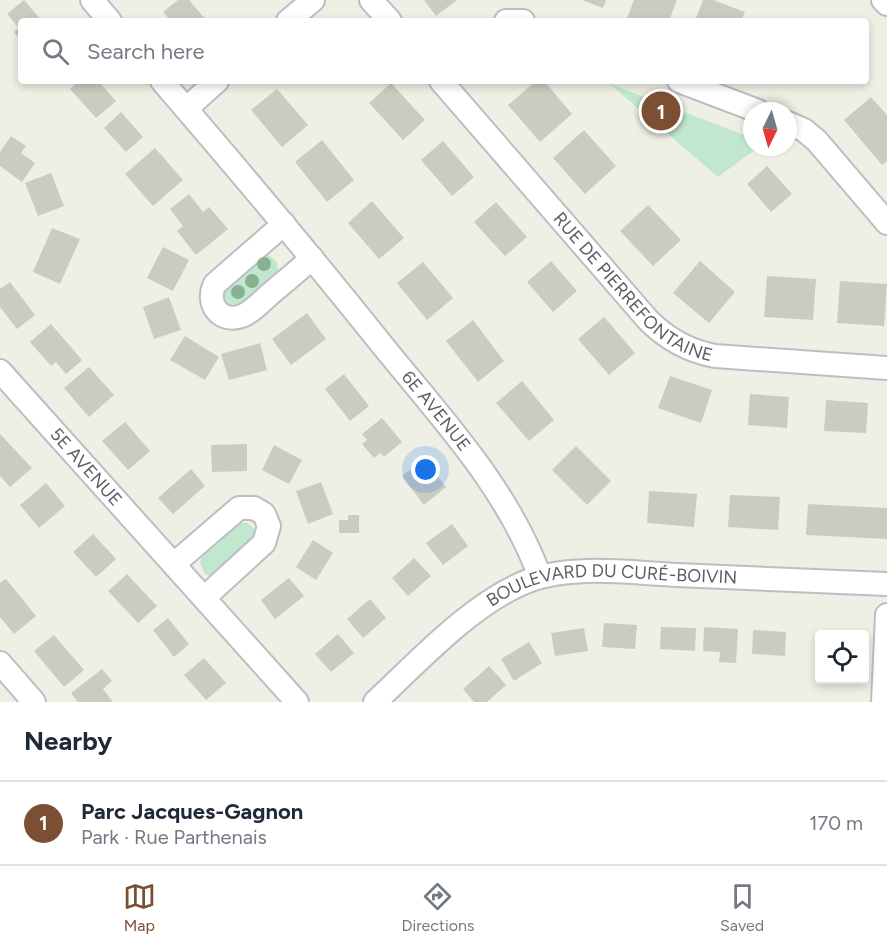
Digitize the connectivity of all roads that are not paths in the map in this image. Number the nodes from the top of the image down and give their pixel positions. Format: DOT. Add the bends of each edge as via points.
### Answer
graph roads {
  1 [pos="92,0"];
  2 [pos="313,0"];
  3 [pos="371,0"];
  4 [pos="883,0"];
  5 [pos="887,4"];
  6 [pos="107,18"];
  7 [pos="292,18"];
  8 [pos="387,18"];
  9 [pos="165,84"];
  10 [pos="215,84"];
  11 [pos="444,84"];
  12 [pos="687,84"];
  13 [pos="743,105"];
  14 [pos="186,109"];
  15 [pos="797,127"];
  16 [pos="887,223"];
  17 [pos="284,224"];
  18 [pos="312,258"];
  19 [pos="887,368"];
  20 [pos="0,370"];
  21 [pos="174,564"];
  22 [pos="540,577"];
  23 [pos="887,584"];
  24 [pos="204,598"];
  25 [pos="887,615"];
  26 [pos="0,663"];
  27 [pos="34,702"];
  28 [pos="297,702"];
  29 [pos="375,702"];
  30 [pos="883,702"];
  1 -- 6 [label="street"];
  2 -- 7 [label="street"];
  3 -- 8 [label="street"];
  4 -- 5 [label="street"];
  9 -- 14 [label="street, 6E AVENUE"];
  10 -- 14 [label="street"];
  11 -- 19 [label="street, RUE DE PIERREFONTAINE" via="648,320 668,337 714,356"];
  12 -- 13 [label="street"];
  14 -- 17 [label="street, 6E AVENUE"];
  15 -- 16 [label="street" via="817,141"];
  17 -- 18 [label="street, 6E AVENUE"];
  17 -- 18 [label="street" via="215,284 211,301 217,311 225,316 244,315"];
  18 -- 22 [label="street, 6E AVENUE" via="489,477"];
  20 -- 21 [label="street, 5E AVENUE"];
  21 -- 24 [label="street, 5E AVENUE"];
  21 -- 24 [label="street" via="238,508 254,508 264,514 269,526 264,543"];
  22 -- 23 [label="street, BOULEVARD DU CURÉ-BOIVIN" via="622,572"];
  22 -- 29 [label="street, BOULEVARD DU CURÉ-BOIVIN" via="512,588 471,616"];
  24 -- 28 [label="street, 5E AVENUE"];
  25 -- 30 [label="street"];
  26 -- 27 [label="street"];
}
